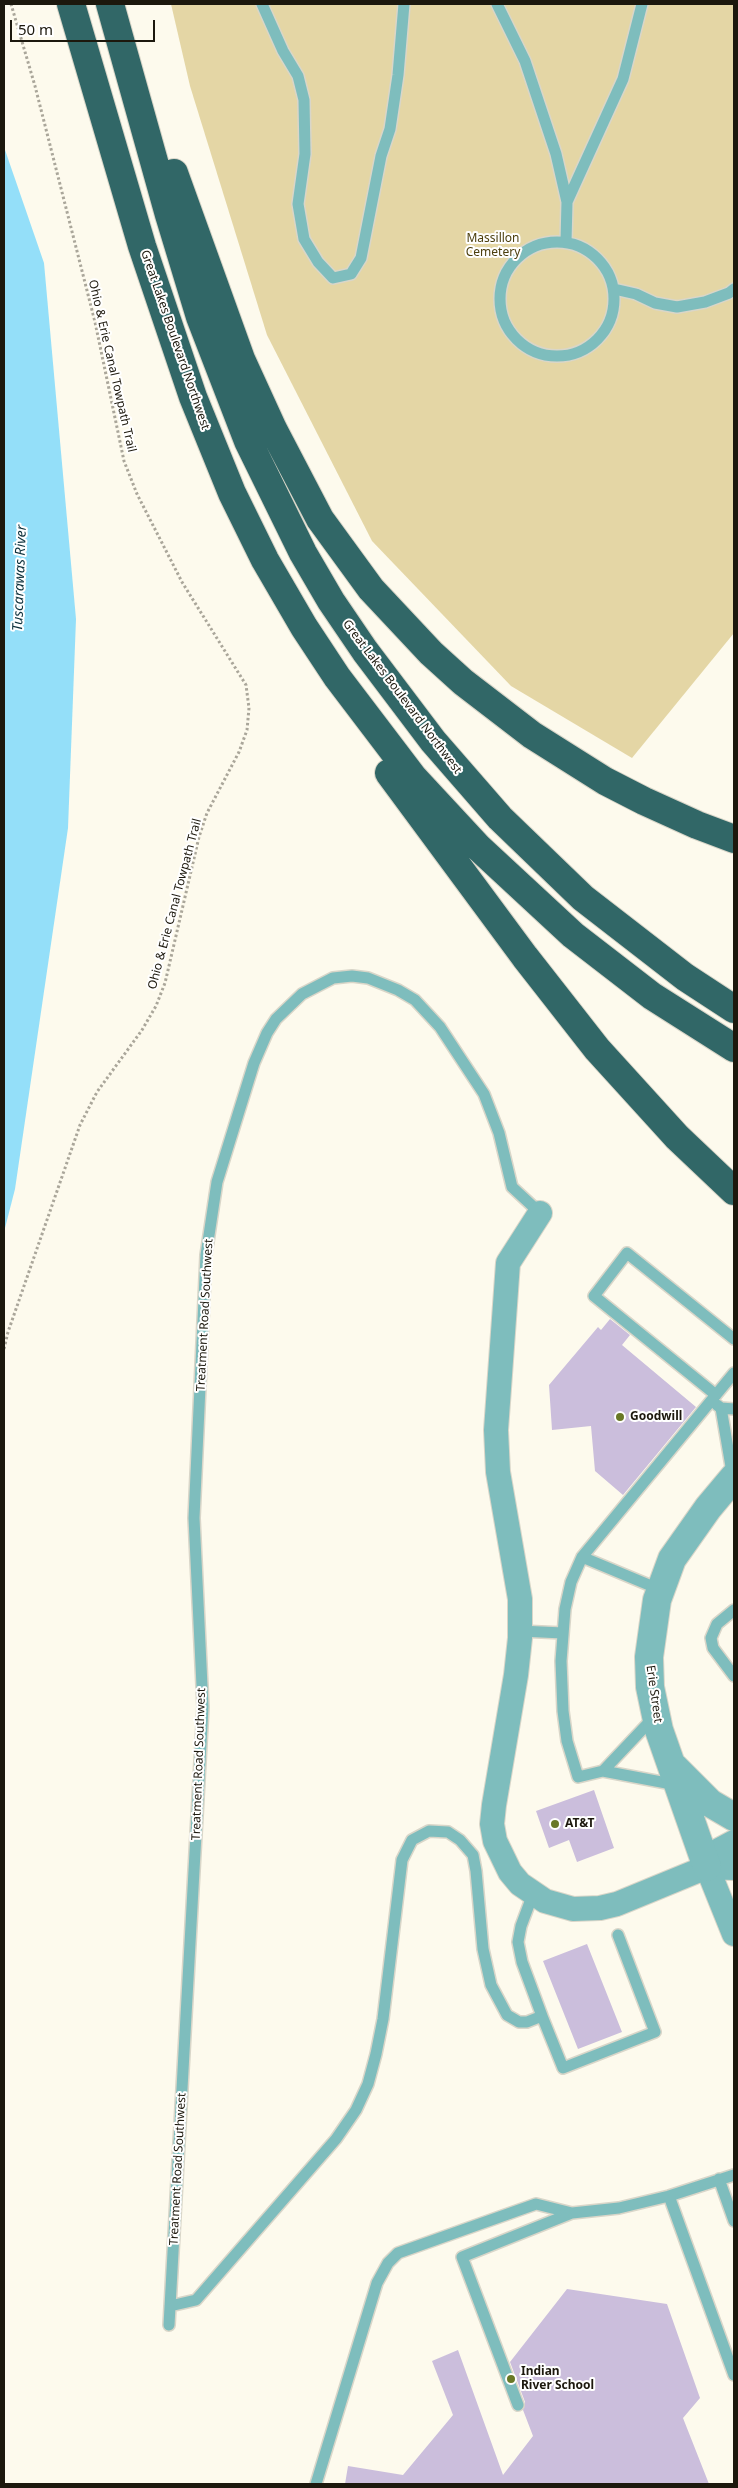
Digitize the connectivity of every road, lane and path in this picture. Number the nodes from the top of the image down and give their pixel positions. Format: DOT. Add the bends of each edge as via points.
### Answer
graph roads {
  1 [pos="11,4"];
  2 [pos="71,4"];
  3 [pos="110,4"];
  4 [pos="262,4"];
  5 [pos="404,4"];
  6 [pos="497,4"];
  7 [pos="642,4"];
  8 [pos="126,66"];
  9 [pos="567,202"];
  10 [pos="566,242"];
  11 [pos="154,284"];
  12 [pos="614,289"];
  13 [pos="734,289"];
  14 [pos="734,839"];
  15 [pos="734,1009"];
  16 [pos="734,1048"];
  17 [pos="734,1192"];
  18 [pos="540,1213"];
  19 [pos="734,1338"];
  20 [pos="4,1349"];
  21 [pos="734,1372"];
  22 [pos="713,1398"];
  23 [pos="721,1408"];
  24 [pos="734,1409"];
  25 [pos="734,1478"];
  26 [pos="582,1557"];
  27 [pos="661,1590"];
  28 [pos="734,1610"];
  29 [pos="520,1631"];
  30 [pos="563,1634"];
  31 [pos="734,1676"];
  32 [pos="655,1716"];
  33 [pos="603,1772"];
  34 [pos="673,1774"];
  35 [pos="734,1817"];
  36 [pos="734,1842"];
  37 [pos="707,1868"];
  38 [pos="734,1868"];
  39 [pos="533,1894"];
  40 [pos="734,1934"];
  41 [pos="618,1935"];
  42 [pos="542,2016"];
  43 [pos="734,2175"];
  44 [pos="719,2179"];
  45 [pos="669,2196"];
  46 [pos="572,2213"];
  47 [pos="734,2221"];
  48 [pos="170,2306"];
  49 [pos="169,2326"];
  50 [pos="734,2375"];
  51 [pos="518,2405"];
  52 [pos="316,2484"];
  1 -- 20 [label="path, Ohio & Erie Canal Towpath Trail" via="95,322 124,461 178,575 246,685 249,708 247,730 239,752 207,813 199,837 165,983 142,1030 97,1092 80,1126"];
  2 -- 11 [label="highway, Great Lakes Boulevard Northwest"];
  3 -- 8 [label="highway, Great Lakes Boulevard Northwest"];
  4 -- 5 [label="lane" via="298,76 304,100 305,154 298,204 304,238 318,262 333,278 351,274 361,258 391,119"];
  6 -- 9 [label="lane" via="525,61 556,154"];
  7 -- 9 [label="lane" via="623,79"];
  8 -- 14 [label="highway" via="154,118 242,359 273,429 320,519 371,589 431,653 532,735 605,781 696,825"];
  8 -- 15 [label="highway, Great Lakes Boulevard Northwest" via="200,317 228,391 277,502 331,601 433,741 500,818 583,898 685,977"];
  9 -- 10 [label="lane"];
  10 -- 12 [label="lane" via="583,247 598,258"];
  10 -- 12 [label="lane" via="547,242 529,249 514,261 504,278 500,297 502,316 510,333 524,347 542,355 561,357 580,352 596,342 608,326 614,308"];
  11 -- 16 [label="highway, Great Lakes Boulevard Northwest" via="193,397 232,493 265,560 337,678 412,777 478,847 573,935 652,996"];
  11 -- 17 [label="highway" via="161,327 194,444 244,550 311,662 446,852 597,1049 677,1137"];
  12 -- 13 [label="lane" via="677,307 705,302"];
  18 -- 29 [label="street, Treatment Road Southwest" via="508,1263 496,1430 498,1472 520,1599"];
  18 -- 48 [label="lane, Treatment Road Southwest" via="512,1187 500,1133 484,1094 440,1027 415,1000 368,978 333,978 302,994 276,1019 254,1063 217,1182 206,1255 194,1518 203,1706"];
  19 -- 22 [label="lane" via="627,1253 594,1296"];
  21 -- 22 [label="lane"];
  22 -- 23 [label="lane"];
  22 -- 26 [label="lane"];
  23 -- 24 [label="lane"];
  23 -- 25 [label="lane"];
  25 -- 27 [label="street, Erie Street" via="681,1545"];
  26 -- 27 [label="lane"];
  26 -- 30 [label="lane" via="571,1582"];
  27 -- 32 [label="street, Erie Street" via="649,1657"];
  28 -- 31 [label="lane" via="717,1624 711,1638 714,1648"];
  29 -- 30 [label="lane"];
  29 -- 39 [label="street, Treatment Road Southwest" via="492,1824 505,1864 520,1884"];
  30 -- 33 [label="lane" via="561,1670 567,1741 578,1777"];
  32 -- 33 [label="lane"];
  32 -- 34 [label="street, Erie Street"];
  33 -- 34 [label="lane"];
  34 -- 35 [label="street"];
  34 -- 37 [label="street, Erie Street"];
  36 -- 37 [label="street" via="719,1850"];
  37 -- 38 [label="street"];
  37 -- 39 [label="street, Treatment Road Southwest" via="646,1894 600,1908 573,1909"];
  37 -- 40 [label="street"];
  39 -- 42 [label="lane" via="518,1942"];
  41 -- 42 [label="lane" via="655,2032 563,2068"];
  42 -- 48 [label="lane" via="519,2022 507,2015 491,1985 482,1949 476,1871 470,1852 448,1832 436,1830 417,1837 408,1846 402,1860 383,2019 368,2084 356,2110 336,2139 196,2300"];
  43 -- 44 [label="lane"];
  44 -- 45 [label="lane"];
  44 -- 47 [label="lane"];
  45 -- 46 [label="lane" via="619,2208"];
  45 -- 50 [label="lane"];
  46 -- 51 [label="lane" via="462,2257"];
  46 -- 52 [label="lane" via="536,2204 404,2250 388,2263 376,2283"];
  48 -- 49 [label="lane, Treatment Road Southwest"];
}
